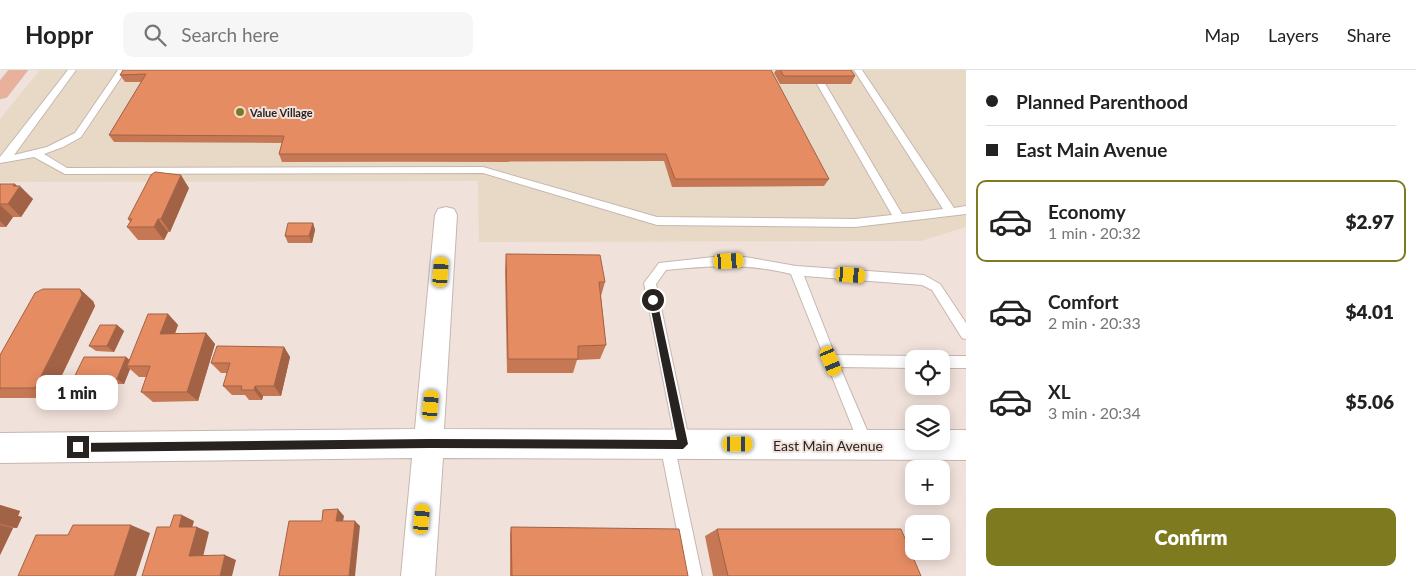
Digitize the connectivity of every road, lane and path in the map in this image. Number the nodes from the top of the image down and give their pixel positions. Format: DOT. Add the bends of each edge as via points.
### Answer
graph roads {
  1 [pos="19,70"];
  2 [pos="72,70"];
  3 [pos="122,70"];
  4 [pos="813,70"];
  5 [pos="858,70"];
  6 [pos="0,93"];
  7 [pos="36,154"];
  8 [pos="2,160"];
  9 [pos="966,210"];
  10 [pos="951,212"];
  11 [pos="446,214"];
  12 [pos="899,218"];
  13 [pos="796,271"];
  14 [pos="966,334"];
  15 [pos="831,361"];
  16 [pos="905,362"];
  17 [pos="950,362"];
  18 [pos="966,362"];
  19 [pos="429,443"];
  20 [pos="675,444"];
  21 [pos="866,445"];
  22 [pos="966,445"];
  23 [pos="0,448"];
  24 [pos="418,576"];
  25 [pos="694,576"];
  1 -- 6 [label="main road"];
  2 -- 8 [label="lane"];
  3 -- 7 [label="lane" via="78,135"];
  4 -- 12 [label="lane"];
  5 -- 10 [label="lane"];
  7 -- 8 [label="lane"];
  7 -- 12 [label="lane" via="65,171 483,170 657,221 855,223"];
  9 -- 10 [label="lane"];
  10 -- 12 [label="lane"];
  11 -- 19 [label="street"];
  13 -- 14 [label="lane" via="924,280 936,286"];
  13 -- 15 [label="lane"];
  13 -- 20 [label="lane" via="744,260 663,266 650,283"];
  15 -- 16 [label="lane"];
  15 -- 21 [label="lane"];
  17 -- 18 [label="lane"];
  19 -- 20 [label="street, East Main Avenue"];
  19 -- 23 [label="street, East Main Avenue"];
  19 -- 24 [label="street"];
  20 -- 21 [label="street, East Main Avenue"];
  20 -- 25 [label="lane"];
  21 -- 22 [label="street, East Main Avenue"];
}
